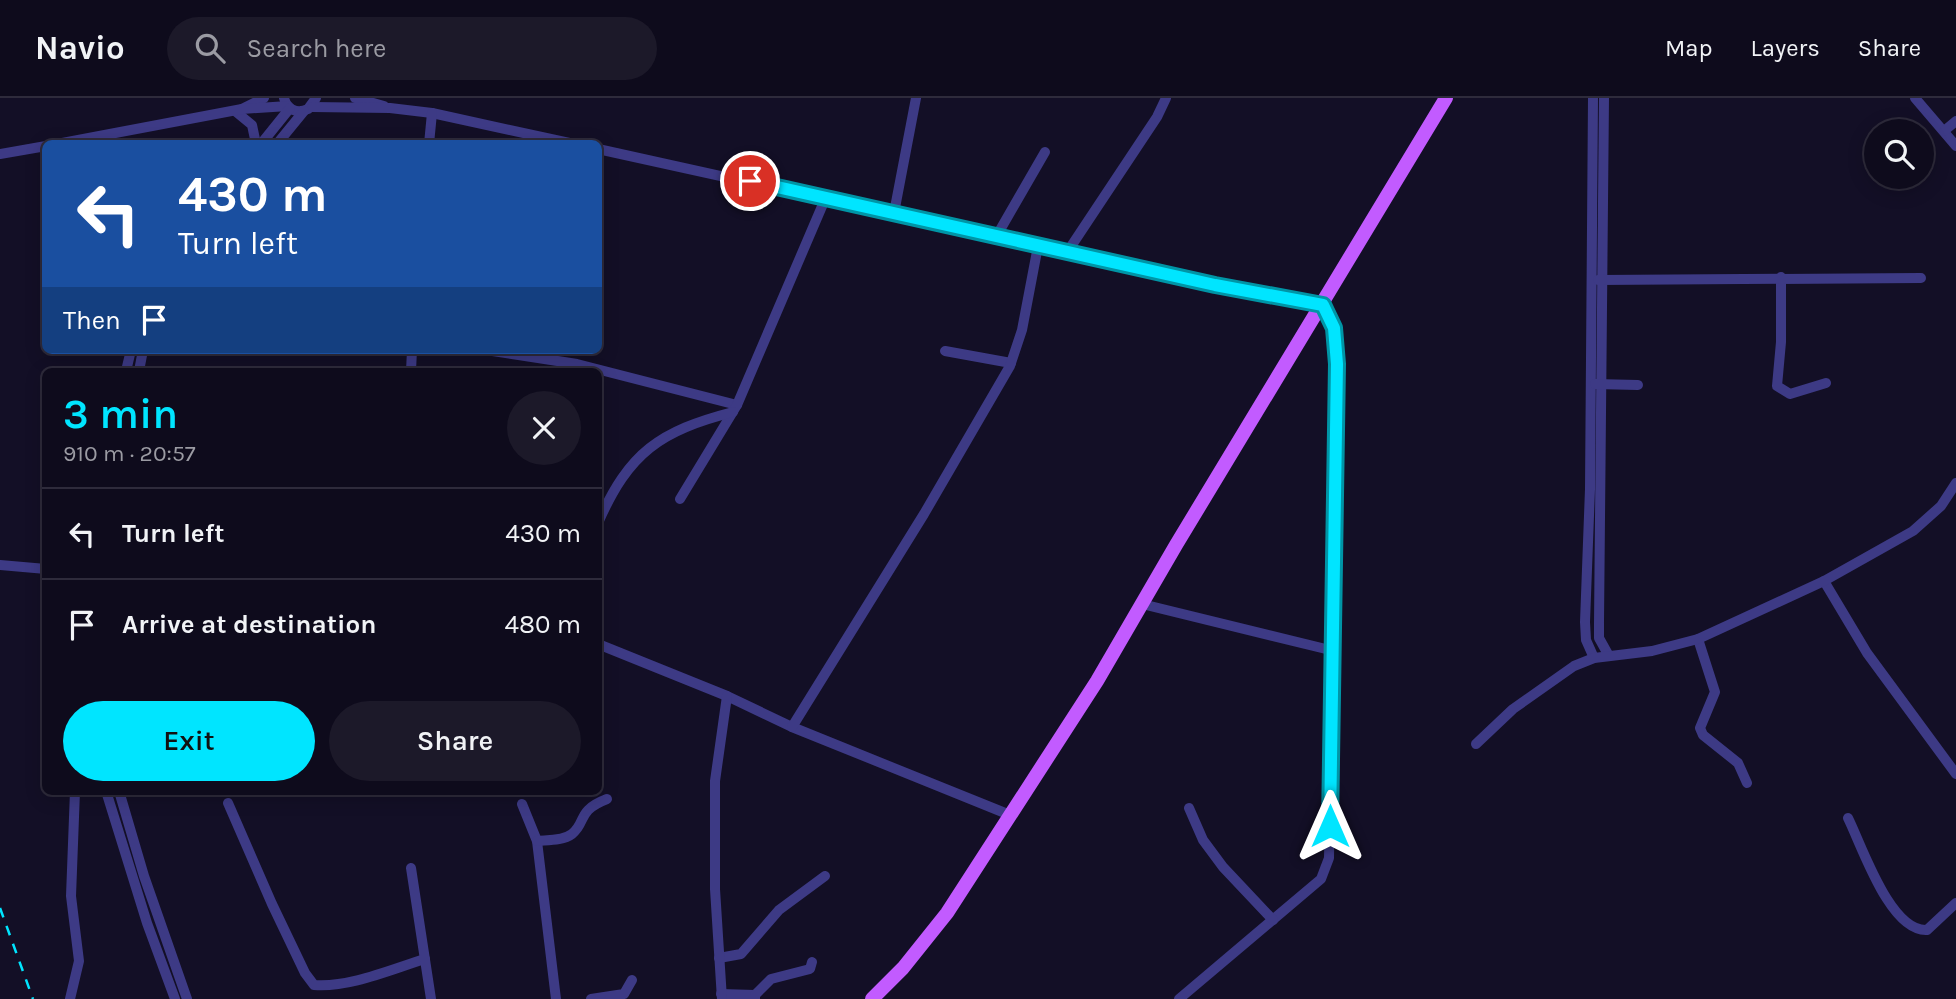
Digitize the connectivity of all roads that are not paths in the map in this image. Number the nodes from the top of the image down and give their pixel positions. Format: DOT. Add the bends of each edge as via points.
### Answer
graph roads {
  1 [pos="264,98"];
  2 [pos="355,98"];
  3 [pos="916,98"];
  4 [pos="1166,98"];
  5 [pos="1446,98"];
  6 [pos="1593,98"];
  7 [pos="1604,98"];
  8 [pos="1915,98"];
  9 [pos="287,104"];
  10 [pos="311,105"];
  11 [pos="390,108"];
  12 [pos="239,110"];
  13 [pos="432,113"];
  14 [pos="1956,121"];
  15 [pos="1944,131"];
  16 [pos="78,140"];
  17 [pos="257,140"];
  18 [pos="261,140"];
  19 [pos="280,140"];
  20 [pos="429,140"];
  21 [pos="556,140"];
  22 [pos="1956,146"];
  23 [pos="42,147"];
  24 [pos="602,150"];
  25 [pos="1045,152"];
  26 [pos="0,154"];
  27 [pos="826,197"];
  28 [pos="894,213"];
  29 [pos="996,237"];
  30 [pos="1038,246"];
  31 [pos="1068,251"];
  32 [pos="1781,277"];
  33 [pos="1921,278"];
  34 [pos="1591,279"];
  35 [pos="1603,280"];
  36 [pos="1323,305"];
  37 [pos="1596,347"];
  38 [pos="945,351"];
  39 [pos="512,354"];
  40 [pos="577,354"];
  41 [pos="1012,363"];
  42 [pos="576,364"];
  43 [pos="590,368"];
  44 [pos="602,371"];
  45 [pos="1826,383"];
  46 [pos="1590,384"];
  47 [pos="1602,384"];
  48 [pos="1638,385"];
  49 [pos="735,408"];
  50 [pos="1956,483"];
  51 [pos="680,499"];
  52 [pos="1595,513"];
  53 [pos="602,515"];
  54 [pos="0,565"];
  55 [pos="42,569"];
  56 [pos="1824,580"];
  57 [pos="1142,604"];
  58 [pos="1698,639"];
  59 [pos="602,646"];
  60 [pos="1330,650"];
  61 [pos="1609,656"];
  62 [pos="1594,658"];
  63 [pos="727,696"];
  64 [pos="792,727"];
  65 [pos="1476,744"];
  66 [pos="1956,774"];
  67 [pos="1747,783"];
  68 [pos="75,795"];
  69 [pos="107,795"];
  70 [pos="120,795"];
  71 [pos="607,799"];
  72 [pos="228,803"];
  73 [pos="522,804"];
  74 [pos="1189,808"];
  75 [pos="1010,815"];
  76 [pos="1848,818"];
  77 [pos="537,841"];
  78 [pos="411,868"];
  79 [pos="825,876"];
  80 [pos="1956,903"];
  81 [pos="1272,920"];
  82 [pos="156,930"];
  83 [pos="719,958"];
  84 [pos="425,959"];
  85 [pos="812,962"];
  86 [pos="632,980"];
  87 [pos="722,996"];
  88 [pos="755,997"];
  89 [pos="70,999"];
  90 [pos="175,999"];
  91 [pos="187,999"];
  92 [pos="430,999"];
  93 [pos="556,999"];
  94 [pos="591,999"];
  95 [pos="872,999"];
  96 [pos="1179,999"];
  1 -- 12 [label="street"];
  2 -- 11 [label="street"];
  3 -- 28 [label="street"];
  4 -- 31 [label="street"];
  5 -- 36 [label="main road"];
  6 -- 34 [label="street"];
  7 -- 35 [label="street"];
  8 -- 15 [label="street"];
  9 -- 10 [label="street"];
  9 -- 12 [label="street"];
  9 -- 18 [label="street"];
  10 -- 11 [label="street"];
  10 -- 19 [label="street"];
  11 -- 13 [label="street"];
  12 -- 16 [label="street"];
  12 -- 17 [label="street" via="252,125"];
  13 -- 20 [label="street"];
  13 -- 21 [label="street"];
  14 -- 15 [label="street"];
  15 -- 22 [label="street"];
  23 -- 26 [label="street"];
  24 -- 27 [label="street"];
  25 -- 29 [label="street"];
  27 -- 28 [label="street"];
  27 -- 49 [label="street"];
  28 -- 29 [label="street"];
  29 -- 30 [label="street"];
  30 -- 31 [label="street"];
  30 -- 41 [label="street"];
  31 -- 36 [label="street"];
  32 -- 33 [label="street"];
  32 -- 35 [label="street"];
  32 -- 45 [label="street" via="1777,386 1790,394"];
  34 -- 35 [label="street"];
  34 -- 37 [label="street"];
  35 -- 37 [label="street"];
  36 -- 57 [label="main road"];
  36 -- 60 [label="street" via="1334,328 1337,364"];
  37 -- 46 [label="street"];
  37 -- 47 [label="street"];
  38 -- 41 [label="street"];
  39 -- 42 [label="street"];
  40 -- 42 [label="street"];
  41 -- 64 [label="street"];
  42 -- 43 [label="street"];
  44 -- 49 [label="street"];
  46 -- 47 [label="street"];
  46 -- 52 [label="street"];
  47 -- 48 [label="street"];
  47 -- 52 [label="street"];
  49 -- 51 [label="street"];
  49 -- 53 [label="street" via="678,429 643,452 620,478"];
  50 -- 56 [label="street" via="1941,506 1913,531"];
  52 -- 61 [label="street" via="1599,638"];
  52 -- 62 [label="street" via="1586,631"];
  54 -- 55 [label="street"];
  56 -- 58 [label="street"];
  56 -- 66 [label="street" via="1867,653"];
  57 -- 60 [label="street"];
  57 -- 75 [label="main road"];
  58 -- 61 [label="street"];
  58 -- 67 [label="street" via="1715,692 1699,728 1738,763"];
  59 -- 63 [label="street"];
  60 -- 81 [label="street" via="1329,858 1321,879"];
  61 -- 62 [label="street"];
  62 -- 65 [label="street" via="1574,666 1523,702"];
  63 -- 64 [label="street"];
  63 -- 83 [label="street" via="715,781"];
  64 -- 75 [label="street"];
  68 -- 89 [label="street" via="71,896 79,961"];
  69 -- 82 [label="street"];
  70 -- 82 [label="street"];
  71 -- 77 [label="street" via="582,815 574,833"];
  72 -- 84 [label="street" via="314,985 364,977"];
  73 -- 77 [label="street"];
  74 -- 81 [label="street" via="1203,840 1223,867"];
  75 -- 95 [label="main road" via="947,913 904,968"];
  76 -- 80 [label="street" via="1898,915 1927,930"];
  77 -- 93 [label="street"];
  78 -- 84 [label="street"];
  79 -- 83 [label="street" via="779,910 741,954"];
  81 -- 96 [label="street"];
  82 -- 90 [label="street"];
  82 -- 91 [label="street"];
  83 -- 87 [label="street"];
  84 -- 92 [label="street"];
  85 -- 88 [label="street" via="810,970 771,979"];
  86 -- 94 [label="street" via="624,994"];
  87 -- 88 [label="street"];
}
